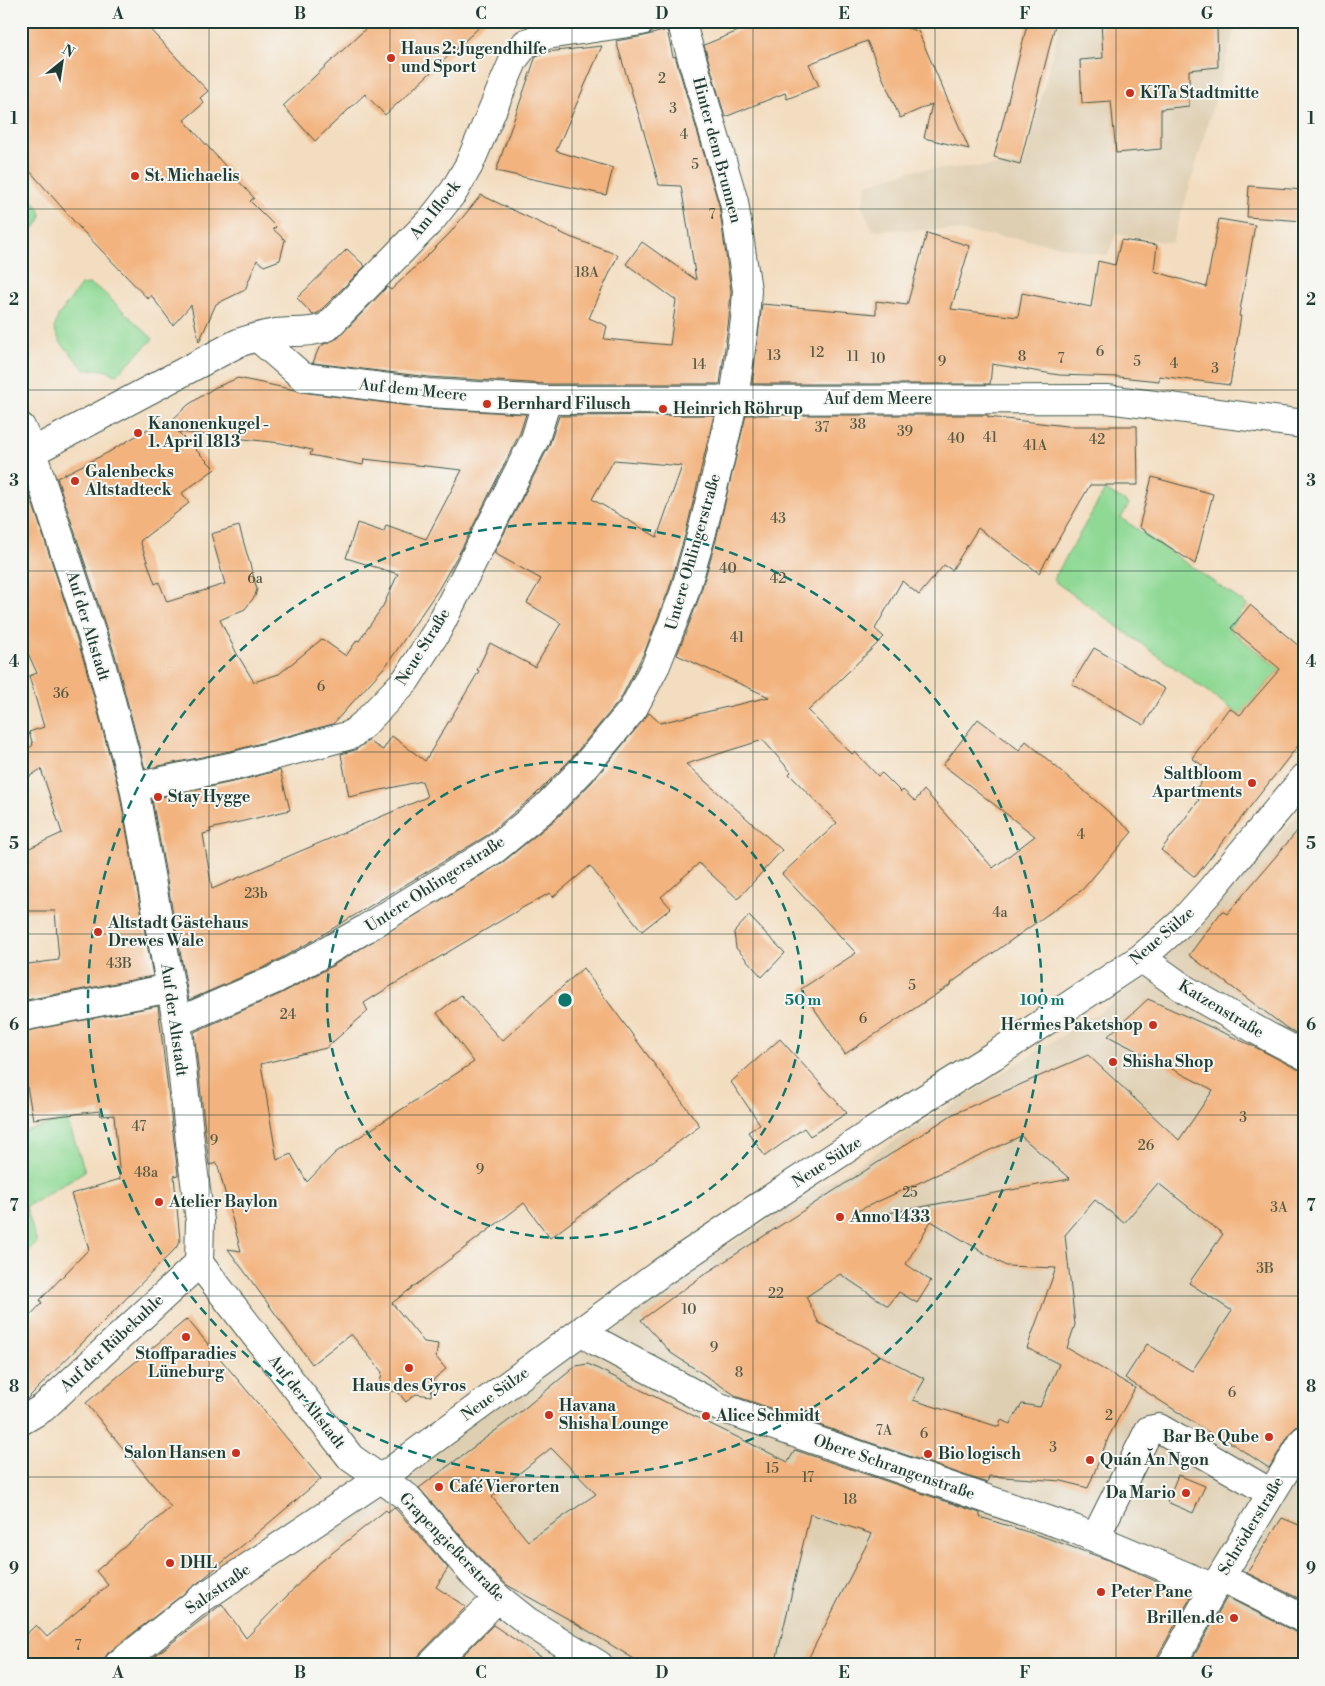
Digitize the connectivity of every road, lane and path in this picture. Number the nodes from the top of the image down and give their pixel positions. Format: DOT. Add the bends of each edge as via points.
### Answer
graph roads {
  1 [pos="642,21"];
  2 [pos="681,21"];
  3 [pos="247,340"];
  4 [pos="547,400"];
  5 [pos="734,400"];
  6 [pos="1304,424"];
  7 [pos="21,427"];
  8 [pos="32,452"];
  9 [pos="1304,778"];
  10 [pos="134,787"];
  11 [pos="1141,958"];
  12 [pos="171,988"];
  13 [pos="21,1017"];
  14 [pos="177,1022"];
  15 [pos="1304,1054"];
  16 [pos="199,1262"];
  17 [pos="576,1334"];
  18 [pos="21,1421"];
  19 [pos="1304,1440"];
  20 [pos="380,1479"];
  21 [pos="1271,1493"];
  22 [pos="323,1518"];
  23 [pos="1095,1538"];
  24 [pos="1217,1583"];
  25 [pos="498,1598"];
  26 [pos="1304,1620"];
  27 [pos="118,1665"];
  28 [pos="431,1665"];
  29 [pos="599,1665"];
  30 [pos="1171,1665"];
  1 -- 3 [label="street, Am Iflock" via="547,35 526,43 514,59 468,165 454,191 432,219 326,327 314,332 277,333"];
  2 -- 5 [label="street, Hinter dem Brunnen" via="734,202 740,234 747,290"];
  3 -- 4 [label="street, Auf dem Meere" via="302,377 428,393"];
  3 -- 8 [label="street, Am Iflock"];
  4 -- 5 [label="street, Auf dem Meere"];
  4 -- 10 [label="street, Neue Straße" via="534,439 437,631 406,680 364,724 351,735 239,765"];
  5 -- 6 [label="street, Auf dem Meere" via="1108,399"];
  5 -- 14 [label="street, Untere Ohlingerstraße" via="701,536 666,641 633,709 581,771 546,807 486,854 320,955 274,980"];
  7 -- 8 [label="street, Auf der Altstadt"];
  8 -- 10 [label="street, Auf der Altstadt" via="100,660"];
  9 -- 11 [label="street, Neue Sülze" via="1181,924"];
  10 -- 12 [label="street, Auf der Altstadt"];
  11 -- 15 [label="street, Katzenstraße" via="1186,990"];
  11 -- 17 [label="street, Neue Sülze" via="758,1207"];
  12 -- 13 [label="street"];
  12 -- 14 [label="street, Auf der Altstadt"];
  14 -- 16 [label="street, Auf der Altstadt" via="200,1221"];
  16 -- 18 [label="street, Auf der Rübekuhle" via="43,1408"];
  16 -- 20 [label="street, Auf der Altstadt" via="351,1458"];
  17 -- 20 [label="street, Neue Sülze"];
  17 -- 23 [label="street, Obere Schrangenstraße" via="594,1340 719,1407"];
  19 -- 21 [label="street, Schröderstraße"];
  20 -- 22 [label="street, Neue Sülze"];
  20 -- 25 [label="street, Grapengießerstraße" via="407,1498"];
  21 -- 23 [label="street" via="1159,1428 1149,1430"];
  21 -- 24 [label="street, Schröderstraße"];
  22 -- 27 [label="street, Salzstraße" via="201,1599"];
  23 -- 24 [label="street, Obere Schrangenstraße"];
  24 -- 26 [label="street, Obere Schrangenstraße"];
  24 -- 30 [label="street, Schröderstraße"];
  25 -- 28 [label="street"];
  25 -- 29 [label="street, Grapengießerstraße" via="527,1621"];
}
